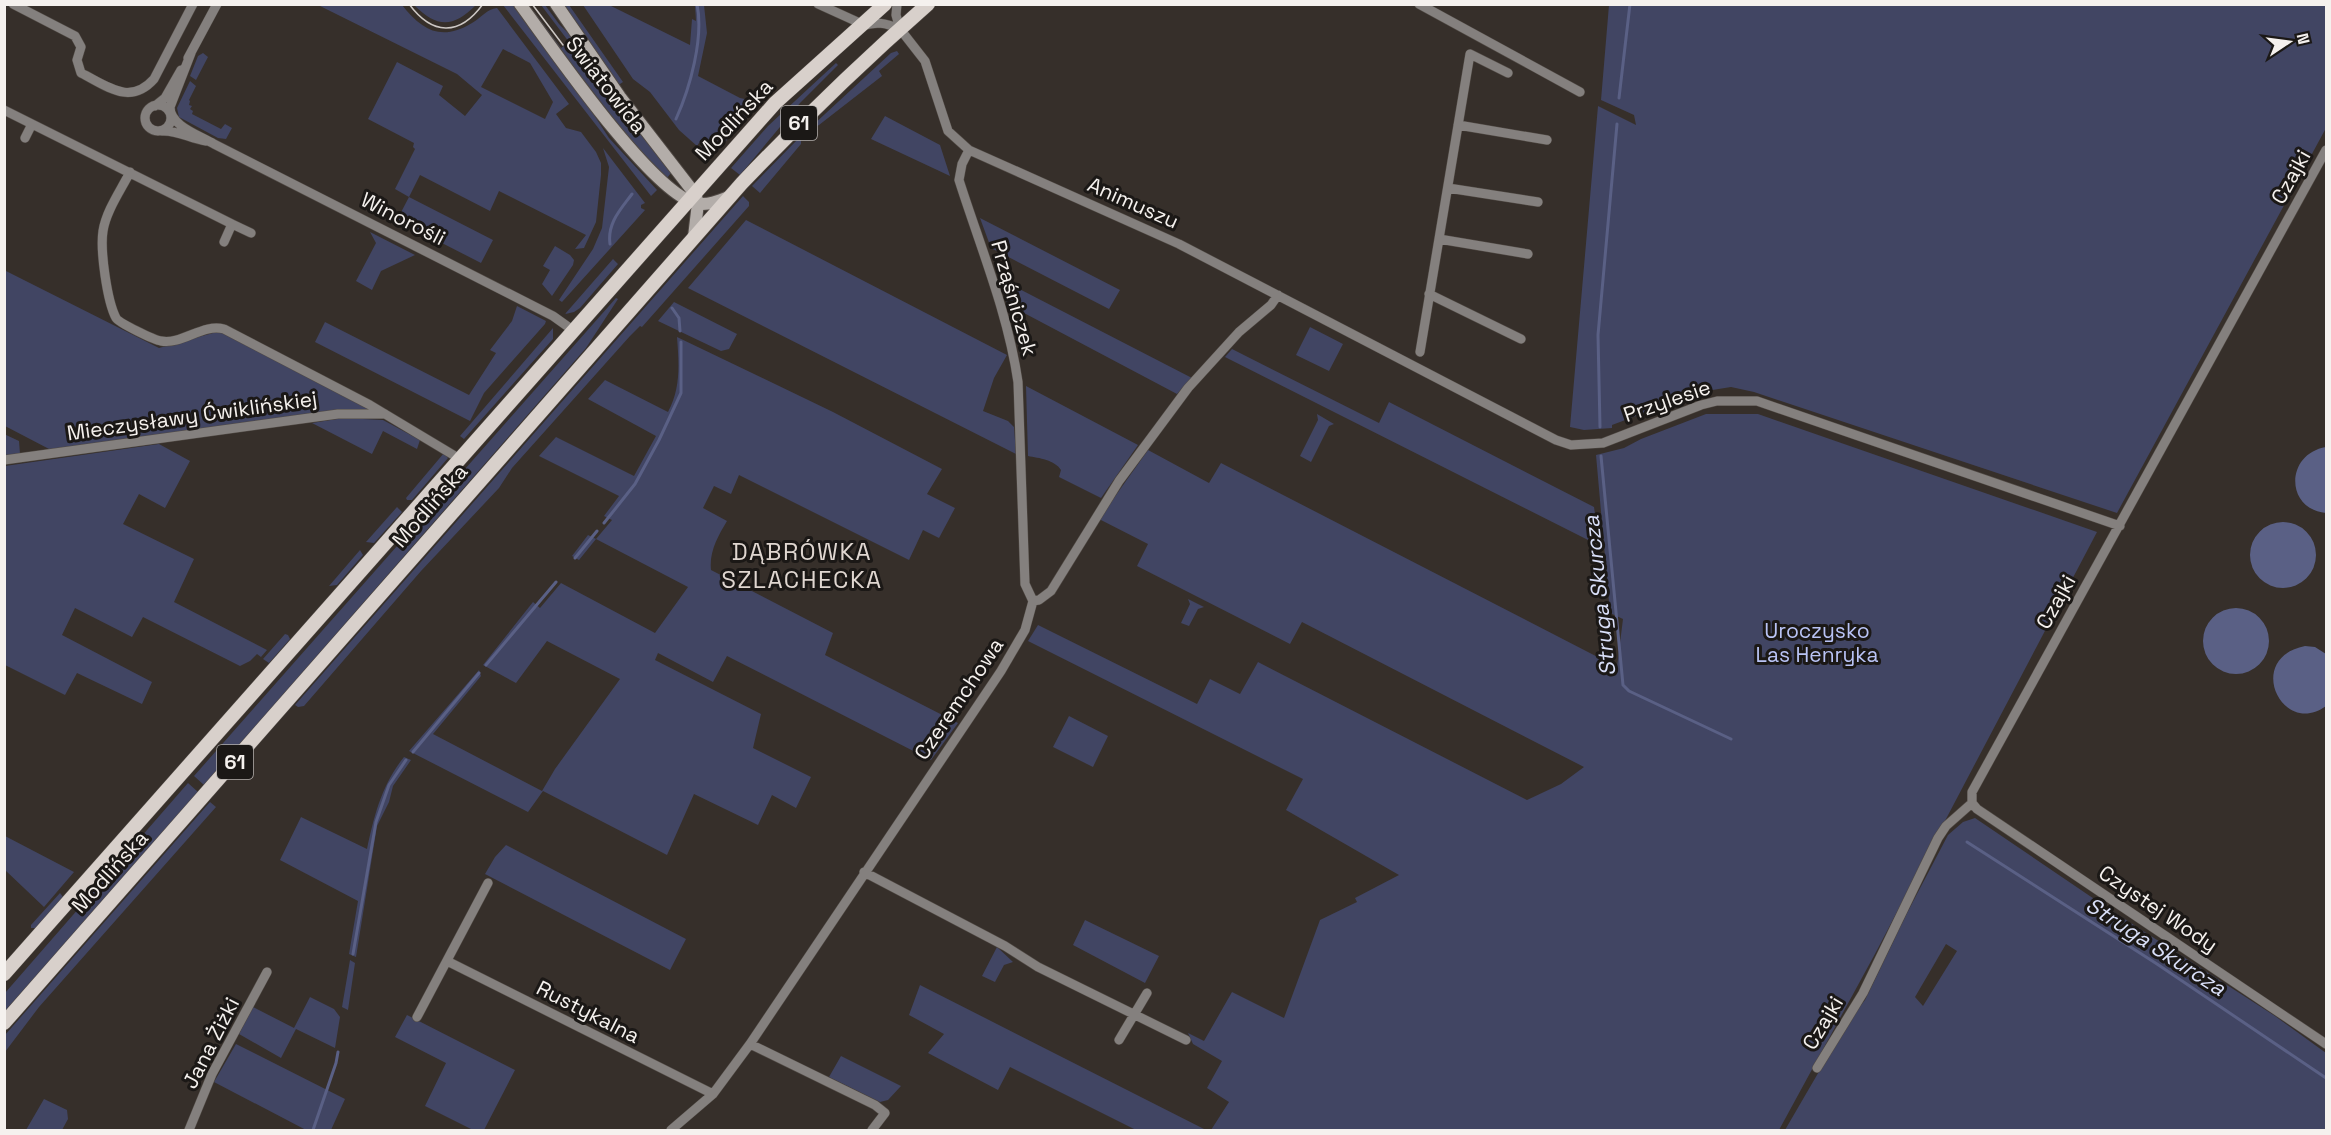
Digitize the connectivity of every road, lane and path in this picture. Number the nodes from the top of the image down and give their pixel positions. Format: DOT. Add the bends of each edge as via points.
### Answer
graph roads {
  1 [pos="13,4"];
  2 [pos="193,4"];
  3 [pos="217,4"];
  4 [pos="520,4"];
  5 [pos="556,4"];
  6 [pos="818,4"];
  7 [pos="885,4"];
  8 [pos="897,4"];
  9 [pos="928,4"];
  10 [pos="1419,4"];
  11 [pos="859,26"];
  12 [pos="900,29"];
  13 [pos="191,53"];
  14 [pos="1508,73"];
  15 [pos="1580,92"];
  16 [pos="155,106"];
  17 [pos="4,110"];
  18 [pos="171,115"];
  19 [pos="32,124"];
  20 [pos="1458,125"];
  21 [pos="162,131"];
  22 [pos="25,138"];
  23 [pos="1547,140"];
  24 [pos="214,144"];
  25 [pos="969,150"];
  26 [pos="2326,150"];
  27 [pos="130,172"];
  28 [pos="678,172"];
  29 [pos="713,174"];
  30 [pos="666,185"];
  31 [pos="1448,188"];
  32 [pos="730,196"];
  33 [pos="694,199"];
  34 [pos="1538,202"];
  35 [pos="671,220"];
  36 [pos="232,224"];
  37 [pos="251,233"];
  38 [pos="694,237"];
  39 [pos="1439,239"];
  40 [pos="224,242"];
  41 [pos="1528,254"];
  42 [pos="1430,294"];
  43 [pos="1278,295"];
  44 [pos="574,331"];
  45 [pos="1521,339"];
  46 [pos="1420,352"];
  47 [pos="386,414"];
  48 [pos="460,459"];
  49 [pos="4,460"];
  50 [pos="2120,526"];
  51 [pos="1033,601"];
  52 [pos="1972,803"];
  53 [pos="864,872"];
  54 [pos="488,883"];
  55 [pos="447,962"];
  56 [pos="267,972"];
  57 [pos="4,974"];
  58 [pos="1147,993"];
  59 [pos="1135,1015"];
  60 [pos="417,1017"];
  61 [pos="4,1023"];
  62 [pos="1119,1040"];
  63 [pos="1185,1040"];
  64 [pos="750,1044"];
  65 [pos="2326,1044"];
  66 [pos="1817,1068"];
  67 [pos="714,1094"];
  68 [pos="189,1131"];
  69 [pos="671,1131"];
  70 [pos="872,1131"];
  1 -- 2 [label="street" via="75,36 81,48 77,60 81,73 119,92 133,93 146,88 153,79"];
  3 -- 13 [label="street"];
  4 -- 30 [label="street, Światowida" via="628,146"];
  5 -- 28 [label="street, Światowida"];
  6 -- 11 [label="street"];
  7 -- 11 [label="main road, Modlińska / 61"];
  8 -- 12 [label="street"];
  9 -- 12 [label="main road, Modlińska / 61"];
  10 -- 15 [label="street"];
  11 -- 12 [label="street" via="886,23"];
  11 -- 29 [label="main road, Modlińska / 61" via="776,103"];
  12 -- 25 [label="street" via="925,61 948,131"];
  12 -- 32 [label="main road, Modlińska / 61" via="804,118"];
  13 -- 16 [label="street" via="165,98"];
  13 -- 18 [label="street" via="170,108"];
  14 -- 20 [label="street" via="1470,54"];
  16 -- 18 [label="street" via="165,107"];
  16 -- 21 [label="street" via="147,112 146,121 154,131"];
  17 -- 19 [label="street"];
  18 -- 21 [label="street" via="170,125"];
  18 -- 24 [label="street, Winorośli"];
  19 -- 22 [label="street"];
  19 -- 27 [label="street"];
  20 -- 23 [label="street"];
  20 -- 31 [label="street"];
  21 -- 24 [label="street, Winorośli"];
  24 -- 44 [label="street, Winorośli" via="553,316"];
  25 -- 43 [label="street, Animuszu" via="1179,244"];
  25 -- 51 [label="street, Prząśniczek" via="959,180 1015,360 1025,584"];
  26 -- 50 [label="street, Czajki"];
  27 -- 36 [label="street"];
  27 -- 47 [label="street, Mieczysławy Ćwiklińskiej" via="103,231 104,268 117,319 162,342 214,328 224,329"];
  28 -- 29 [label="street" via="694,179"];
  28 -- 33 [label="street, Światowida"];
  29 -- 33 [label="main road, Modlińska / 61"];
  30 -- 33 [label="street, Światowida"];
  30 -- 35 [label="street, Światowida" via="676,205"];
  31 -- 34 [label="street"];
  31 -- 39 [label="street"];
  32 -- 33 [label="street" via="711,203"];
  32 -- 38 [label="main road, Modlińska / 61"];
  33 -- 35 [label="main road, Modlińska / 61"];
  33 -- 38 [label="street"];
  35 -- 44 [label="main road, Modlińska / 61"];
  36 -- 37 [label="street"];
  36 -- 40 [label="street"];
  38 -- 61 [label="main road, Modlińska / 61"];
  39 -- 41 [label="street"];
  39 -- 42 [label="street"];
  42 -- 45 [label="street"];
  42 -- 46 [label="street"];
  43 -- 50 [label="street, Przylesie" via="1571,445 1603,443 1717,401 1757,401"];
  43 -- 51 [label="street" via="1188,388 1119,481 1051,591"];
  44 -- 48 [label="main road, Modlińska / 61"];
  47 -- 48 [label="street, Mieczysławy Ćwiklińskiej"];
  47 -- 49 [label="street, Mieczysławy Ćwiklińskiej" via="338,414"];
  48 -- 57 [label="main road, Modlińska / 61"];
  50 -- 52 [label="street, Czajki" via="1972,792"];
  51 -- 53 [label="street, Czeremchowa" via="1025,630 1001,671"];
  52 -- 65 [label="street, Czystej Wody"];
  52 -- 66 [label="street, Czajki" via="1938,838 1863,993"];
  53 -- 59 [label="street"];
  53 -- 64 [label="street, Czeremchowa"];
  54 -- 55 [label="street"];
  55 -- 60 [label="street"];
  55 -- 67 [label="street, Rustykalna"];
  56 -- 68 [label="street, Jana Żiżki" via="212,1074"];
  58 -- 59 [label="street"];
  59 -- 62 [label="street"];
  59 -- 63 [label="street"];
  64 -- 67 [label="street, Czeremchowa"];
  64 -- 70 [label="street" via="875,1105 885,1113"];
  67 -- 69 [label="street, Czeremchowa"];
}
